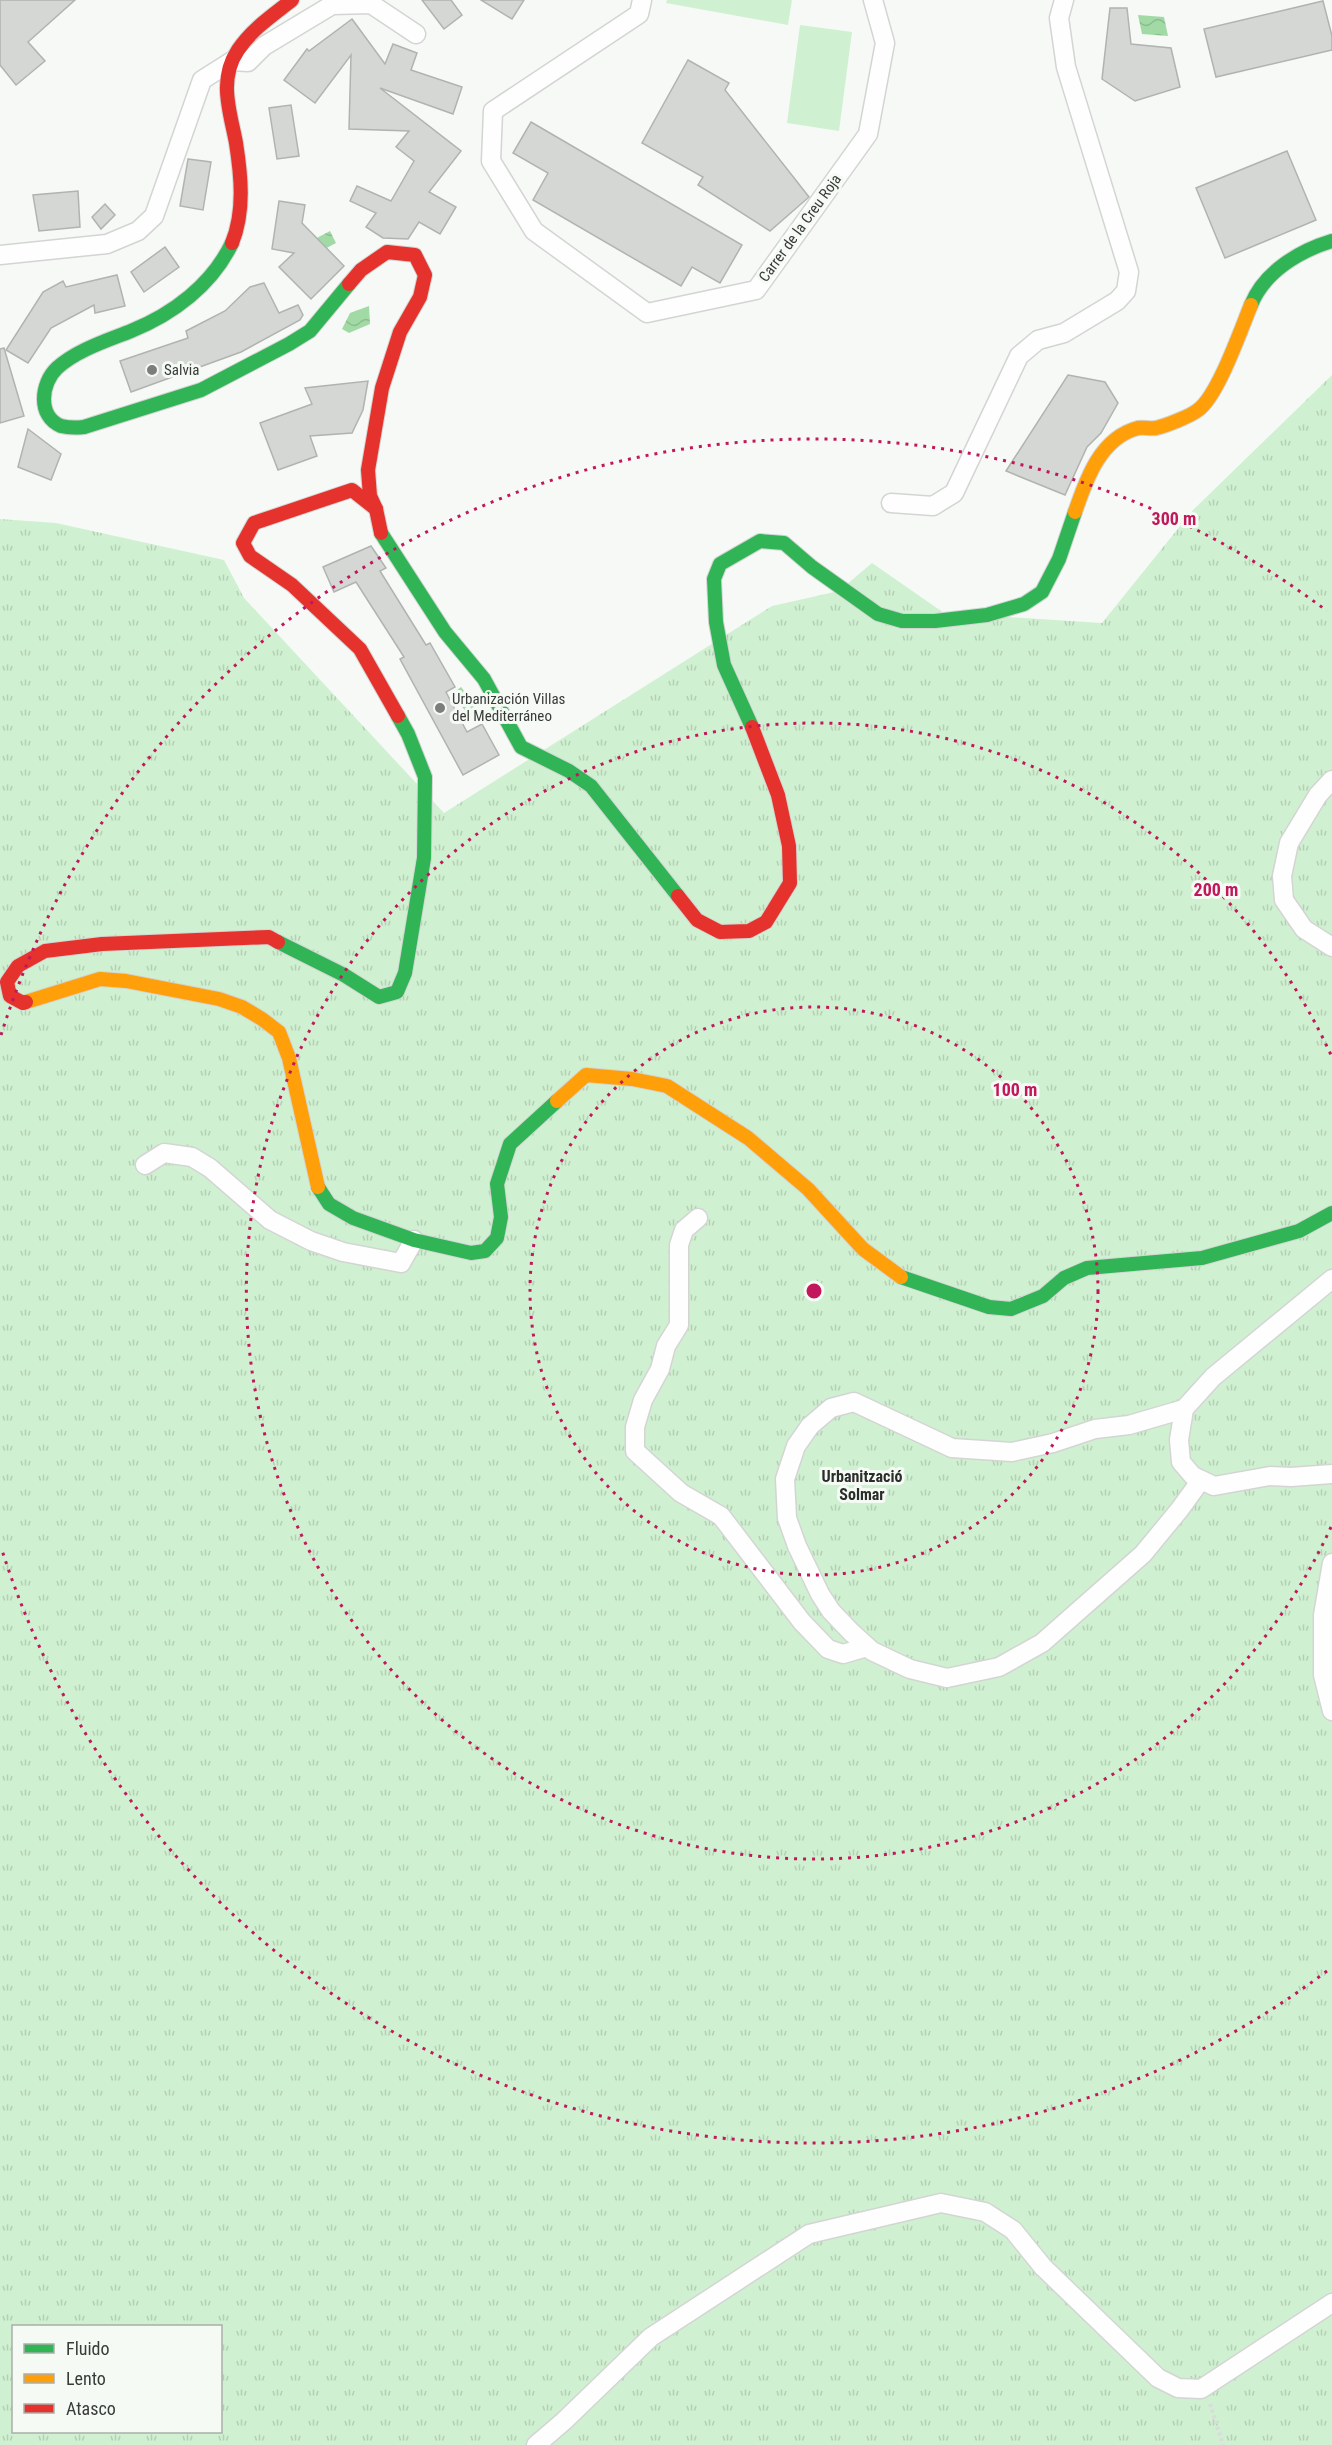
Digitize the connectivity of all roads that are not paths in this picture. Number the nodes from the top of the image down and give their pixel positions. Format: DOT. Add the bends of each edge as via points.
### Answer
graph roads {
  1 [pos="292,0"];
  2 [pos="642,0"];
  3 [pos="873,0"];
  4 [pos="1064,0"];
  5 [pos="416,34"];
  6 [pos="232,61"];
  7 [pos="1332,241"];
  8 [pos="0,255"];
  9 [pos="891,503"];
  10 [pos="376,509"];
  11 [pos="1332,780"];
  12 [pos="1332,946"];
  13 [pos="145,1165"];
  14 [pos="1332,1213"];
  15 [pos="698,1218"];
  16 [pos="414,1240"];
  17 [pos="1332,1279"];
  18 [pos="1184,1409"];
  19 [pos="1332,1474"];
  20 [pos="1201,1480"];
  21 [pos="1332,1563"];
  22 [pos="867,1647"];
  23 [pos="1332,1711"];
  24 [pos="1332,2302"];
  25 [pos="536,2445"];
  1 -- 6 [label="street" via="245,40"];
  2 -- 3 [label="street, Carrer de la Creu Roja" via="639,14 493,111 491,161 534,231 647,313 756,290 868,134 885,43"];
  4 -- 9 [label="street" via="1059,18 1066,67 1129,272 1126,291 1117,301 1064,333 1038,340 1019,356 954,493 933,506"];
  5 -- 6 [label="street" via="371,4 332,5 264,46 248,62"];
  6 -- 8 [label="street" via="202,80 154,216 138,231 107,244"];
  6 -- 10 [label="street" via="225,92 241,173 241,208 228,255 182,304 146,325 60,363 44,384 44,403 52,419 66,428 84,427 201,390 310,332 361,270 387,252 415,255 425,275 420,297 400,332 382,388 368,470 370,496"];
  7 -- 10 [label="street" via="1280,267 1255,294 1220,380 1199,410 1156,429 1138,428 1118,438 1100,454 1085,484 1059,559 1042,592 1024,604 987,615 902,621 878,614 784,543 759,541 720,564 714,579 724,665 778,795 789,846 790,883 766,922 749,931 720,932 697,920 591,786 521,747 484,679 445,632 381,533"];
  10 -- 16 [label="street" via="352,490 254,523 243,543 250,556 292,585 360,649 408,734 425,777 424,858 405,973 397,992 379,997 268,937 102,944 45,951 18,966 7,982 10,996 23,1003 100,979 219,999 262,1019 279,1032 289,1058 317,1186 329,1204 353,1218"];
  11 -- 12 [label="street" via="1288,843 1282,876 1284,900 1304,929"];
  13 -- 16 [label="street" via="164,1153 192,1157 270,1220 343,1252 400,1263"];
  14 -- 16 [label="street" via="1299,1231 1202,1258 1087,1268 1064,1278 1043,1296 1011,1309 989,1307 896,1275 863,1249 808,1190 748,1138 667,1086 586,1075 510,1144 497,1184 501,1217 497,1238 485,1251 471,1253"];
  15 -- 22 [label="street" via="684,1230 679,1245 678,1324 643,1400 635,1427 635,1452 681,1493 721,1516 802,1622 828,1649 843,1654"];
  17 -- 18 [label="street" via="1213,1377"];
  18 -- 20 [label="street" via="1179,1440 1181,1462"];
  18 -- 22 [label="street" via="1012,1452 952,1448 854,1402 831,1408 810,1426 796,1446 785,1479 787,1518 820,1594 831,1611"];
  19 -- 20 [label="street" via="1270,1476 1214,1486"];
  20 -- 22 [label="street" via="1143,1554 1042,1643 999,1667 947,1678 910,1669"];
  21 -- 23 [label="street" via="1323,1615 1323,1675"];
  24 -- 25 [label="street" via="1201,2389 1178,2388 1158,2378 1043,2267 1013,2230 985,2212 941,2203 810,2234 651,2337"];
}
